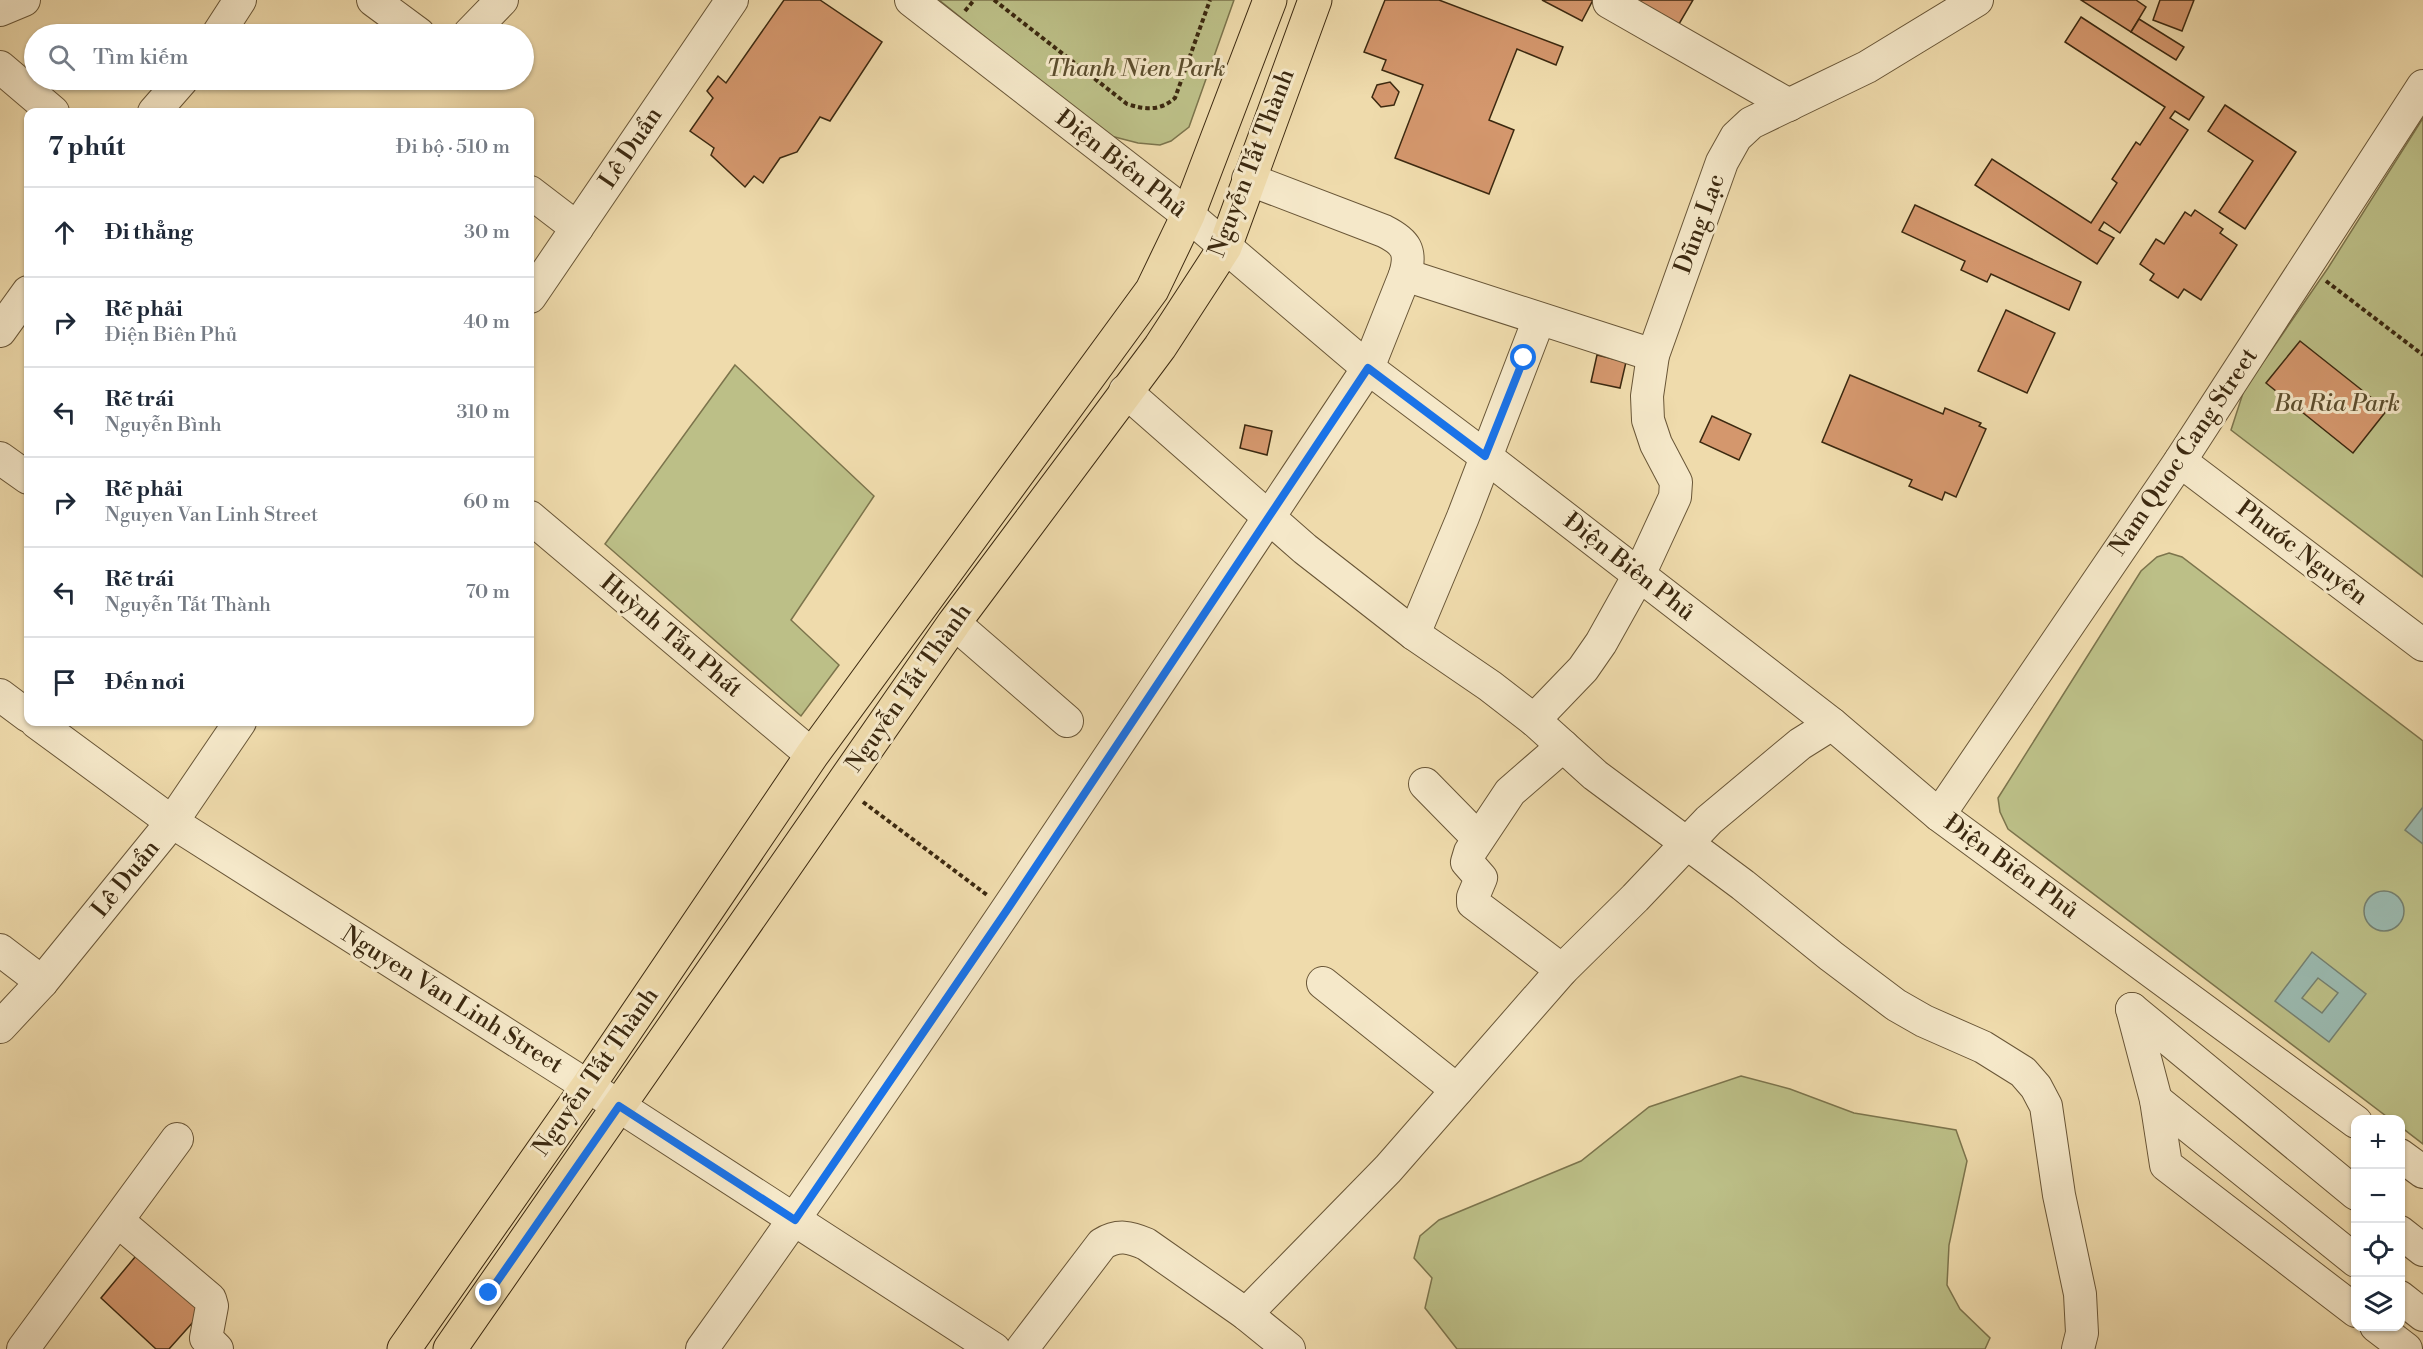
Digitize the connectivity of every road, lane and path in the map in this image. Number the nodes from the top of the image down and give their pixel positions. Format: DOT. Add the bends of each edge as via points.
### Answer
graph roads {
  1 [pos="24,0"];
  2 [pos="240,0"];
  3 [pos="373,0"];
  4 [pos="502,0"];
  5 [pos="732,0"];
  6 [pos="911,0"];
  7 [pos="994,0"];
  8 [pos="1210,0"];
  9 [pos="1270,0"];
  10 [pos="1315,0"];
  11 [pos="1977,0"];
  12 [pos="1609,2"];
  13 [pos="0,10"];
  14 [pos="224,24"];
  15 [pos="405,24"];
  16 [pos="479,24"];
  17 [pos="4,79"];
  18 [pos="2423,86"];
  19 [pos="173,90"];
  20 [pos="1789,105"];
  21 [pos="47,108"];
  22 [pos="158,108"];
  23 [pos="1248,179"];
  24 [pos="534,195"];
  25 [pos="1188,215"];
  26 [pos="577,228"];
  27 [pos="1225,247"];
  28 [pos="2306,266"];
  29 [pos="1405,275"];
  30 [pos="534,291"];
  31 [pos="24,298"];
  32 [pos="1539,319"];
  33 [pos="0,331"];
  34 [pos="2423,354"];
  35 [pos="1653,356"];
  36 [pos="1368,368"];
  37 [pos="1125,391"];
  38 [pos="1485,456"];
  39 [pos="0,458"];
  40 [pos="2180,460"];
  41 [pos="24,475"];
  42 [pos="1269,517"];
  43 [pos="534,519"];
  44 [pos="1639,575"];
  45 [pos="954,623"];
  46 [pos="1414,634"];
  47 [pos="2423,645"];
  48 [pos="0,695"];
  49 [pos="24,713"];
  50 [pos="1534,720"];
  51 [pos="1067,721"];
  52 [pos="1832,724"];
  53 [pos="41,726"];
  54 [pos="237,726"];
  55 [pos="1563,746"];
  56 [pos="813,755"];
  57 [pos="1425,784"];
  58 [pos="841,785"];
  59 [pos="1939,814"];
  60 [pos="172,822"];
  61 [pos="1478,838"];
  62 [pos="1686,843"];
  63 [pos="1007,910"];
  64 [pos="0,950"];
  65 [pos="1562,970"];
  66 [pos="42,982"];
  67 [pos="1323,983"];
  68 [pos="0,1027"];
  69 [pos="2249,1043"];
  70 [pos="2223,1084"];
  71 [pos="588,1086"];
  72 [pos="1457,1090"];
  73 [pos="2156,1100"];
  74 [pos="619,1106"];
  75 [pos="2351,1119"];
  76 [pos="177,1139"];
  77 [pos="2405,1159"];
  78 [pos="2423,1172"];
  79 [pos="2351,1191"];
  80 [pos="795,1220"];
  81 [pos="118,1221"];
  82 [pos="2405,1236"];
  83 [pos="2423,1250"];
  84 [pos="2351,1258"];
  85 [pos="2405,1301"];
  86 [pos="2351,1308"];
  87 [pos="1246,1314"];
  88 [pos="2423,1315"];
  89 [pos="2383,1331"];
  90 [pos="23,1349"];
  91 [pos="217,1349"];
  92 [pos="404,1349"];
  93 [pos="450,1349"];
  94 [pos="702,1349"];
  95 [pos="994,1349"];
  96 [pos="1022,1349"];
  97 [pos="1288,1349"];
  98 [pos="2078,1349"];
  99 [pos="2406,1349"];
  1 -- 13 [label="street"];
  2 -- 14 [label="street"];
  3 -- 15 [label="street"];
  4 -- 16 [label="street"];
  5 -- 26 [label="street, Lê Duẩn"];
  6 -- 25 [label="street, Điện Biên Phủ"];
  7 -- 8 [label="path" via="1127,104 1143,109 1166,106 1175,98"];
  9 -- 25 [label="main road, Nguyễn Tất Thành"];
  10 -- 23 [label="main road, Nguyễn Tất Thành"];
  11 -- 20 [label="street, Dũng Lạc" via="1867,67"];
  12 -- 20 [label="street"];
  17 -- 21 [label="street"];
  18 -- 28 [label="street, Nam Quoc Cang Street"];
  19 -- 22 [label="street"];
  20 -- 35 [label="street, Dũng Lạc" via="1751,123 1736,136"];
  23 -- 27 [label="main road, Nguyễn Tất Thành"];
  23 -- 29 [label="street" via="1396,237 1407,249"];
  24 -- 26 [label="street"];
  25 -- 27 [label="street, Điện Biên Phủ"];
  25 -- 56 [label="main road, Nguyễn Tất Thành" via="1152,290"];
  26 -- 30 [label="street, Lê Duẩn"];
  27 -- 36 [label="street, Điện Biên Phủ"];
  27 -- 37 [label="main road, Nguyễn Tất Thành" via="1160,347"];
  28 -- 34 [label="path"];
  28 -- 40 [label="street, Nam Quoc Cang Street"];
  29 -- 32 [label="street"];
  29 -- 36 [label="street"];
  31 -- 33 [label="street"];
  32 -- 35 [label="street"];
  32 -- 38 [label="street"];
  35 -- 44 [label="street, Dũng Lạc" via="1648,420 1676,482 1676,497"];
  36 -- 38 [label="street, Điện Biên Phủ"];
  36 -- 42 [label="street"];
  37 -- 42 [label="street"];
  37 -- 45 [label="main road, Nguyễn Tất Thành"];
  38 -- 44 [label="street, Điện Biên Phủ"];
  38 -- 46 [label="street"];
  39 -- 41 [label="street"];
  40 -- 47 [label="street, Phước Nguyên"];
  40 -- 59 [label="street, Nam Quoc Cang Street"];
  42 -- 46 [label="street"];
  42 -- 63 [label="street"];
  43 -- 56 [label="street, Huỳnh Tấn Phát"];
  44 -- 50 [label="street, Dũng Lạc" via="1583,669"];
  44 -- 52 [label="street, Điện Biên Phủ"];
  45 -- 51 [label="street"];
  45 -- 58 [label="main road, Nguyễn Tất Thành"];
  46 -- 50 [label="street"];
  48 -- 49 [label="street"];
  50 -- 55 [label="street"];
  52 -- 59 [label="street, Điện Biên Phủ"];
  52 -- 62 [label="street" via="1767,769"];
  53 -- 60 [label="street, Nguyen Van Linh Street"];
  54 -- 60 [label="street, Lê Duẩn"];
  55 -- 61 [label="street" via="1510,792"];
  55 -- 62 [label="street"];
  56 -- 71 [label="main road, Nguyễn Tất Thành"];
  57 -- 61 [label="street"];
  58 -- 63 [label="path"];
  58 -- 74 [label="main road, Nguyễn Tất Thành"];
  59 -- 69 [label="street, Điện Biên Phủ"];
  60 -- 66 [label="street, Lê Duẩn"];
  60 -- 71 [label="street, Nguyen Van Linh Street"];
  61 -- 65 [label="street" via="1467,862 1481,878 1473,903"];
  62 -- 65 [label="street"];
  62 -- 98 [label="street" via="1896,1005 1983,1047 2023,1072 2036,1086 2046,1106 2059,1196 2080,1294 2082,1333"];
  63 -- 80 [label="street"];
  64 -- 66 [label="street"];
  65 -- 72 [label="street"];
  66 -- 68 [label="street, Lê Duẩn"];
  67 -- 72 [label="street"];
  69 -- 70 [label="street"];
  69 -- 75 [label="street, Điện Biên Phủ"];
  70 -- 73 [label="street" via="2132,1009"];
  70 -- 79 [label="street"];
  71 -- 74 [label="street, Nguyen Van Linh Street"];
  71 -- 92 [label="main road, Nguyễn Tất Thành"];
  72 -- 87 [label="street" via="1388,1169"];
  73 -- 84 [label="street"];
  73 -- 86 [label="street" via="2166,1166"];
  74 -- 80 [label="street, Nguyen Van Linh Street"];
  74 -- 93 [label="main road, Nguyễn Tất Thành"];
  76 -- 81 [label="street"];
  77 -- 78 [label="street"];
  80 -- 94 [label="street"];
  80 -- 95 [label="street, Nguyen Van Linh Street"];
  81 -- 90 [label="street"];
  81 -- 91 [label="street" via="210,1299 206,1338"];
  82 -- 83 [label="street"];
  85 -- 88 [label="street"];
  87 -- 96 [label="street" via="1146,1244 1114,1237 1102,1244"];
  87 -- 97 [label="street"];
  89 -- 99 [label="street"];
}
